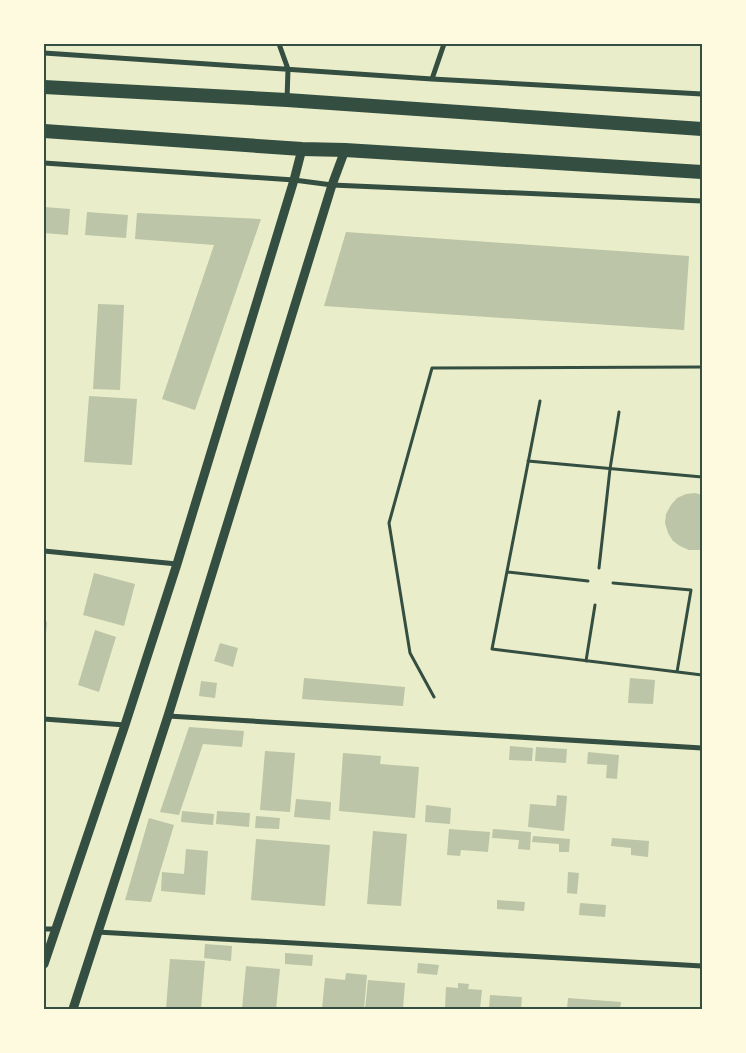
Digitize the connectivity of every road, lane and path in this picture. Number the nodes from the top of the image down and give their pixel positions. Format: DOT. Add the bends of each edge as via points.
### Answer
graph roads {
  1 [pos="279,44"];
  2 [pos="444,44"];
  3 [pos="44,53"];
  4 [pos="288,68"];
  5 [pos="432,79"];
  6 [pos="44,86"];
  7 [pos="702,94"];
  8 [pos="287,100"];
  9 [pos="702,129"];
  10 [pos="44,131"];
  11 [pos="302,149"];
  12 [pos="344,150"];
  13 [pos="44,163"];
  14 [pos="702,172"];
  15 [pos="294,180"];
  16 [pos="332,185"];
  17 [pos="702,201"];
  18 [pos="702,367"];
  19 [pos="540,401"];
  20 [pos="618,412"];
  21 [pos="528,461"];
  22 [pos="610,468"];
  23 [pos="702,477"];
  24 [pos="44,551"];
  25 [pos="177,564"];
  26 [pos="599,568"];
  27 [pos="507,572"];
  28 [pos="588,581"];
  29 [pos="613,583"];
  30 [pos="595,605"];
  31 [pos="586,661"];
  32 [pos="677,672"];
  33 [pos="702,675"];
  34 [pos="434,697"];
  35 [pos="168,716"];
  36 [pos="44,719"];
  37 [pos="125,725"];
  38 [pos="702,748"];
  39 [pos="44,929"];
  40 [pos="55,929"];
  41 [pos="97,932"];
  42 [pos="44,964"];
  43 [pos="702,966"];
  44 [pos="73,1009"];
  1 -- 4 [label="street"];
  2 -- 5 [label="street"];
  3 -- 4 [label="street"];
  4 -- 5 [label="street"];
  4 -- 8 [label="street"];
  5 -- 7 [label="street"];
  6 -- 8 [label="highway"];
  8 -- 9 [label="highway"];
  10 -- 11 [label="highway"];
  11 -- 12 [label="highway"];
  11 -- 15 [label="street"];
  12 -- 14 [label="highway"];
  12 -- 16 [label="street"];
  13 -- 15 [label="street"];
  15 -- 16 [label="street"];
  15 -- 25 [label="street"];
  16 -- 17 [label="street"];
  16 -- 35 [label="street"];
  18 -- 34 [label="path" via="432,368 389,523 410,653"];
  19 -- 21 [label="path"];
  20 -- 22 [label="path"];
  21 -- 22 [label="path"];
  21 -- 27 [label="path"];
  22 -- 23 [label="path"];
  22 -- 26 [label="path"];
  24 -- 25 [label="street"];
  25 -- 37 [label="street"];
  27 -- 28 [label="path"];
  27 -- 31 [label="path" via="492,649"];
  29 -- 32 [label="path" via="692,590"];
  30 -- 31 [label="path"];
  31 -- 32 [label="path"];
  32 -- 33 [label="path"];
  35 -- 38 [label="street"];
  35 -- 41 [label="street"];
  36 -- 37 [label="street"];
  37 -- 40 [label="street"];
  39 -- 40 [label="street"];
  40 -- 42 [label="street"];
  41 -- 43 [label="street"];
  41 -- 44 [label="street"];
}
